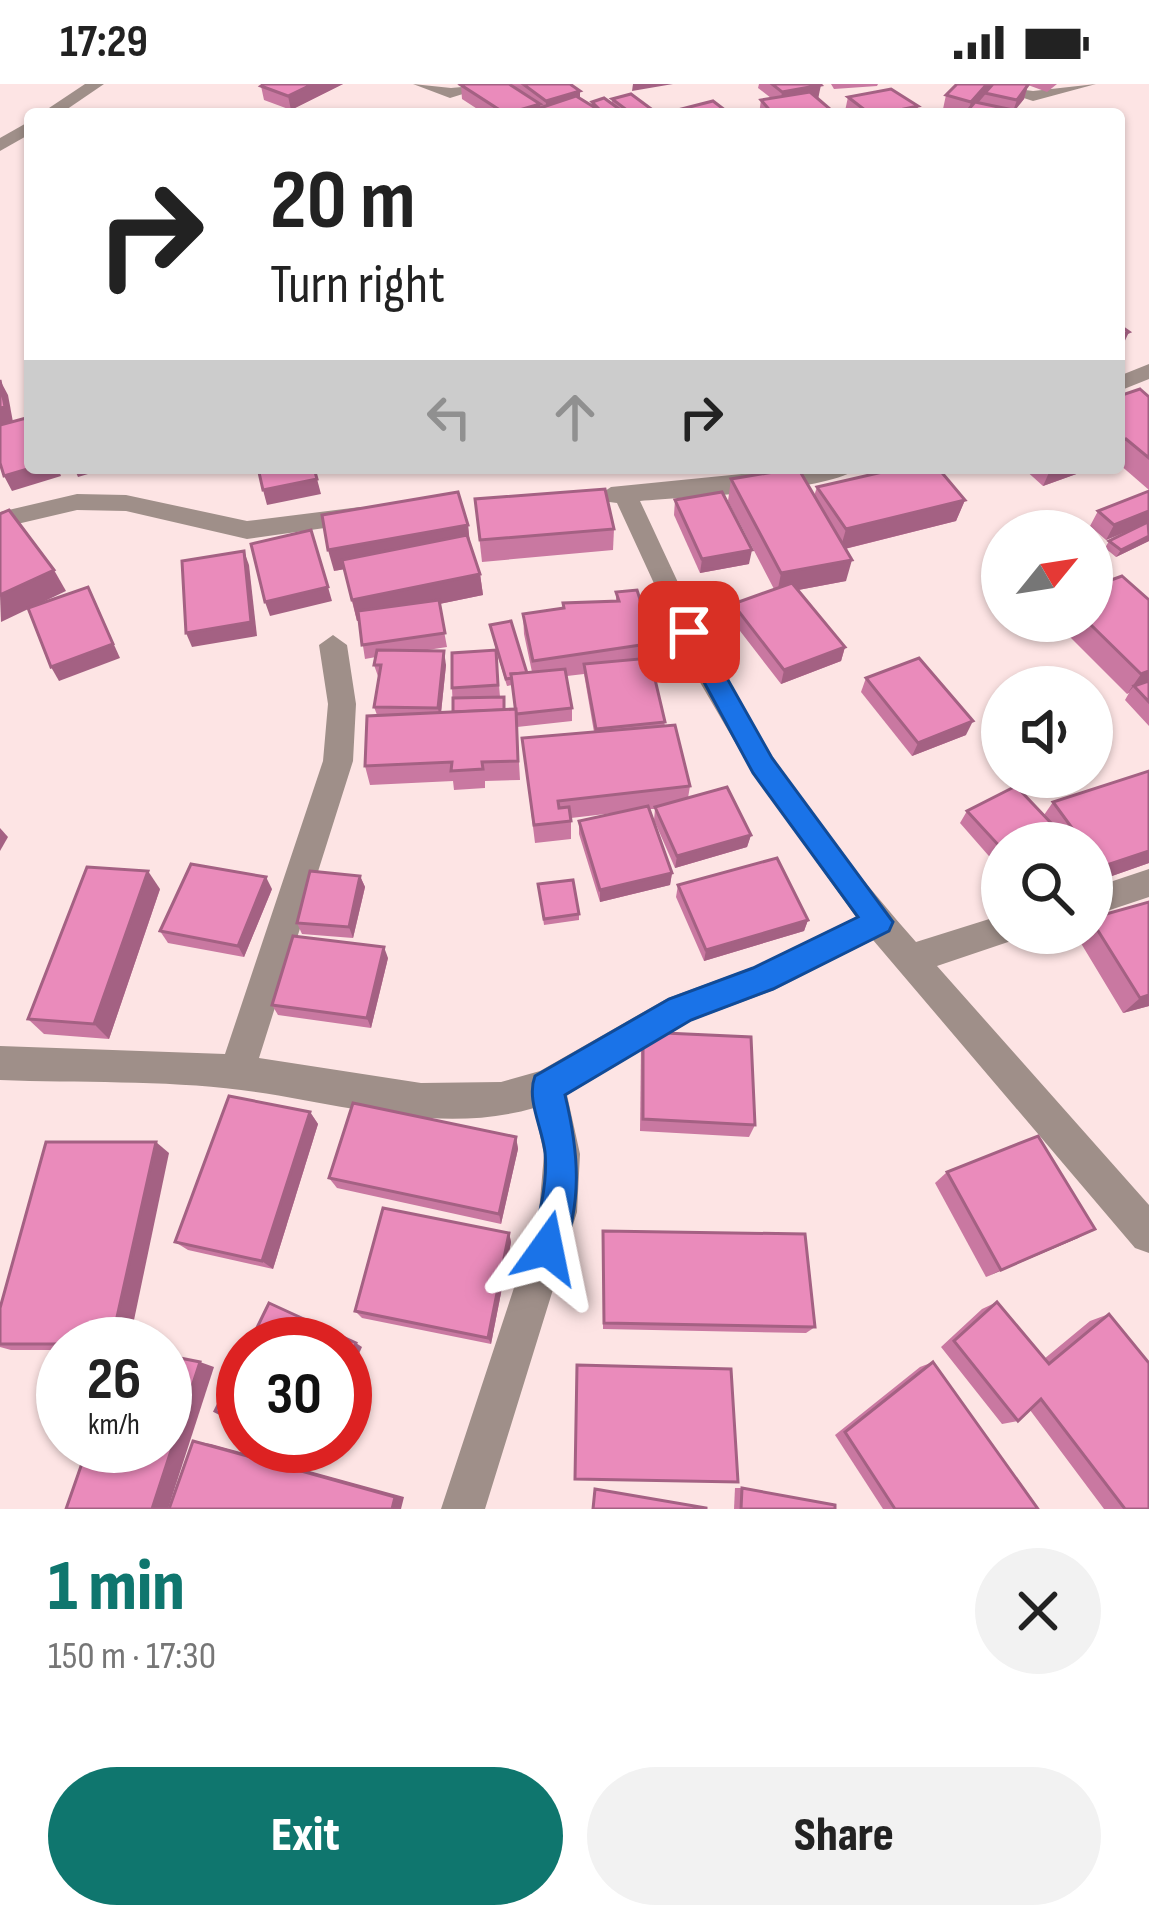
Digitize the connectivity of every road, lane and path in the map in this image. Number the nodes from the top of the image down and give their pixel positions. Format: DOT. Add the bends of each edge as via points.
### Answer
graph roads {
  1 [pos="50,84"];
  2 [pos="422,84"];
  3 [pos="487,84"];
  4 [pos="989,84"];
  5 [pos="1088,84"];
  6 [pos="90,87"];
  7 [pos="57,108"];
  8 [pos="813,474"];
  9 [pos="625,494"];
  10 [pos="583,496"];
  11 [pos="386,512"];
  12 [pos="0,520"];
  13 [pos="333,645"];
  14 [pos="1149,884"];
  15 [pos="1113,895"];
  16 [pos="878,922"];
  17 [pos="981,937"];
  18 [pos="911,959"];
  19 [pos="0,1063"];
  20 [pos="237,1072"];
  21 [pos="547,1087"];
  22 [pos="1149,1234"];
  23 [pos="464,1509"];
  1 -- 6 [label="street"];
  2 -- 3 [label="street" via="450,93"];
  4 -- 5 [label="street" via="1033,96"];
  6 -- 7 [label="street"];
  8 -- 9 [label="street"];
  9 -- 10 [label="street"];
  9 -- 16 [label="street" via="752,747"];
  11 -- 12 [label="street" via="247,530 126,503 77,502"];
  13 -- 20 [label="street" via="342,704 338,761"];
  14 -- 15 [label="street"];
  16 -- 18 [label="street"];
  16 -- 21 [label="street" via="680,1009"];
  17 -- 18 [label="street"];
  18 -- 22 [label="street"];
  19 -- 20 [label="street"];
  20 -- 21 [label="street" via="422,1101 501,1100"];
  21 -- 23 [label="street" via="562,1154 558,1212"];
}
